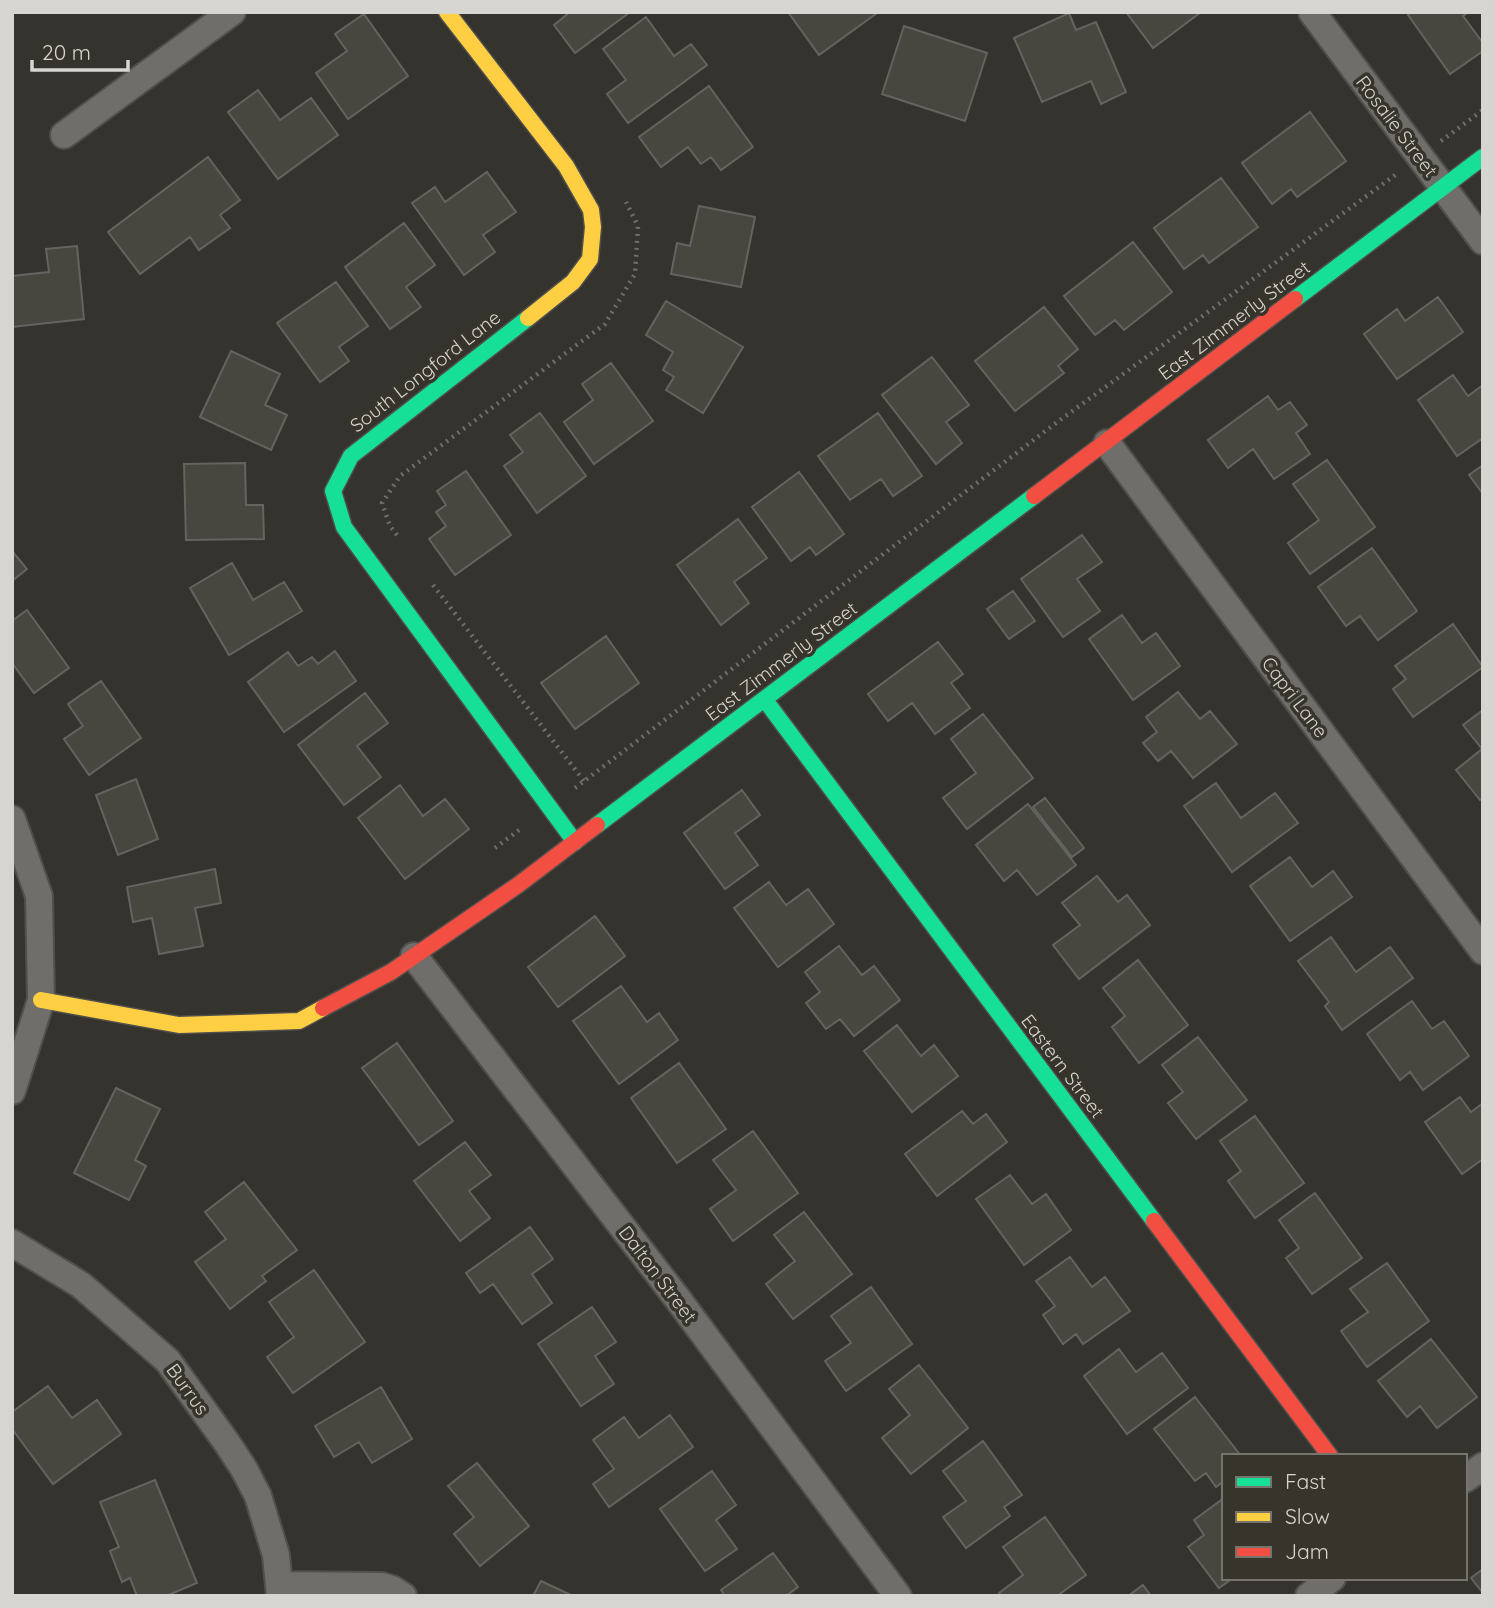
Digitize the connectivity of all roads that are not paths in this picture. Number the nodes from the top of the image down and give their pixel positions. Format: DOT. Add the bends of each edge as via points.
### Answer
graph roads {
  1 [pos="232,12"];
  2 [pos="447,12"];
  3 [pos="1312,12"];
  4 [pos="64,135"];
  5 [pos="1483,157"];
  6 [pos="1442,187"];
  7 [pos="1483,241"];
  8 [pos="1107,443"];
  9 [pos="765,700"];
  10 [pos="12,819"];
  11 [pos="575,842"];
  12 [pos="1483,951"];
  13 [pos="414,956"];
  14 [pos="41,1000"];
  15 [pos="12,1091"];
  16 [pos="12,1243"];
  17 [pos="1329,1454"];
  18 [pos="1483,1466"];
  19 [pos="1467,1478"];
  20 [pos="1329,1580"];
  21 [pos="280,1590"];
  22 [pos="403,1596"];
  23 [pos="898,1596"];
  24 [pos="1308,1596"];
  1 -- 4 [label="street"];
  2 -- 11 [label="street, South Longford Lane" via="566,166 591,210 590,259 573,282 351,456 333,491 344,527"];
  3 -- 6 [label="street, Rosalie Street"];
  5 -- 6 [label="street, East Zimmerly Street"];
  6 -- 7 [label="street, Rosalie Street"];
  6 -- 8 [label="street, East Zimmerly Street"];
  8 -- 9 [label="street, East Zimmerly Street"];
  8 -- 12 [label="street, Capri Lane"];
  9 -- 11 [label="street, East Zimmerly Street"];
  9 -- 17 [label="street, Eastern Street"];
  10 -- 14 [label="street" via="39,896"];
  11 -- 13 [label="street, East Zimmerly Street"];
  13 -- 14 [label="street, East Zimmerly Street" via="299,1021 178,1026"];
  13 -- 23 [label="street, Dalton Street"];
  14 -- 15 [label="street"];
  16 -- 21 [label="street, Burrus" via="81,1285 168,1361 227,1443 258,1496 276,1555"];
  18 -- 19 [label="street"];
  20 -- 24 [label="street"];
  21 -- 22 [label="street" via="382,1586"];
}
